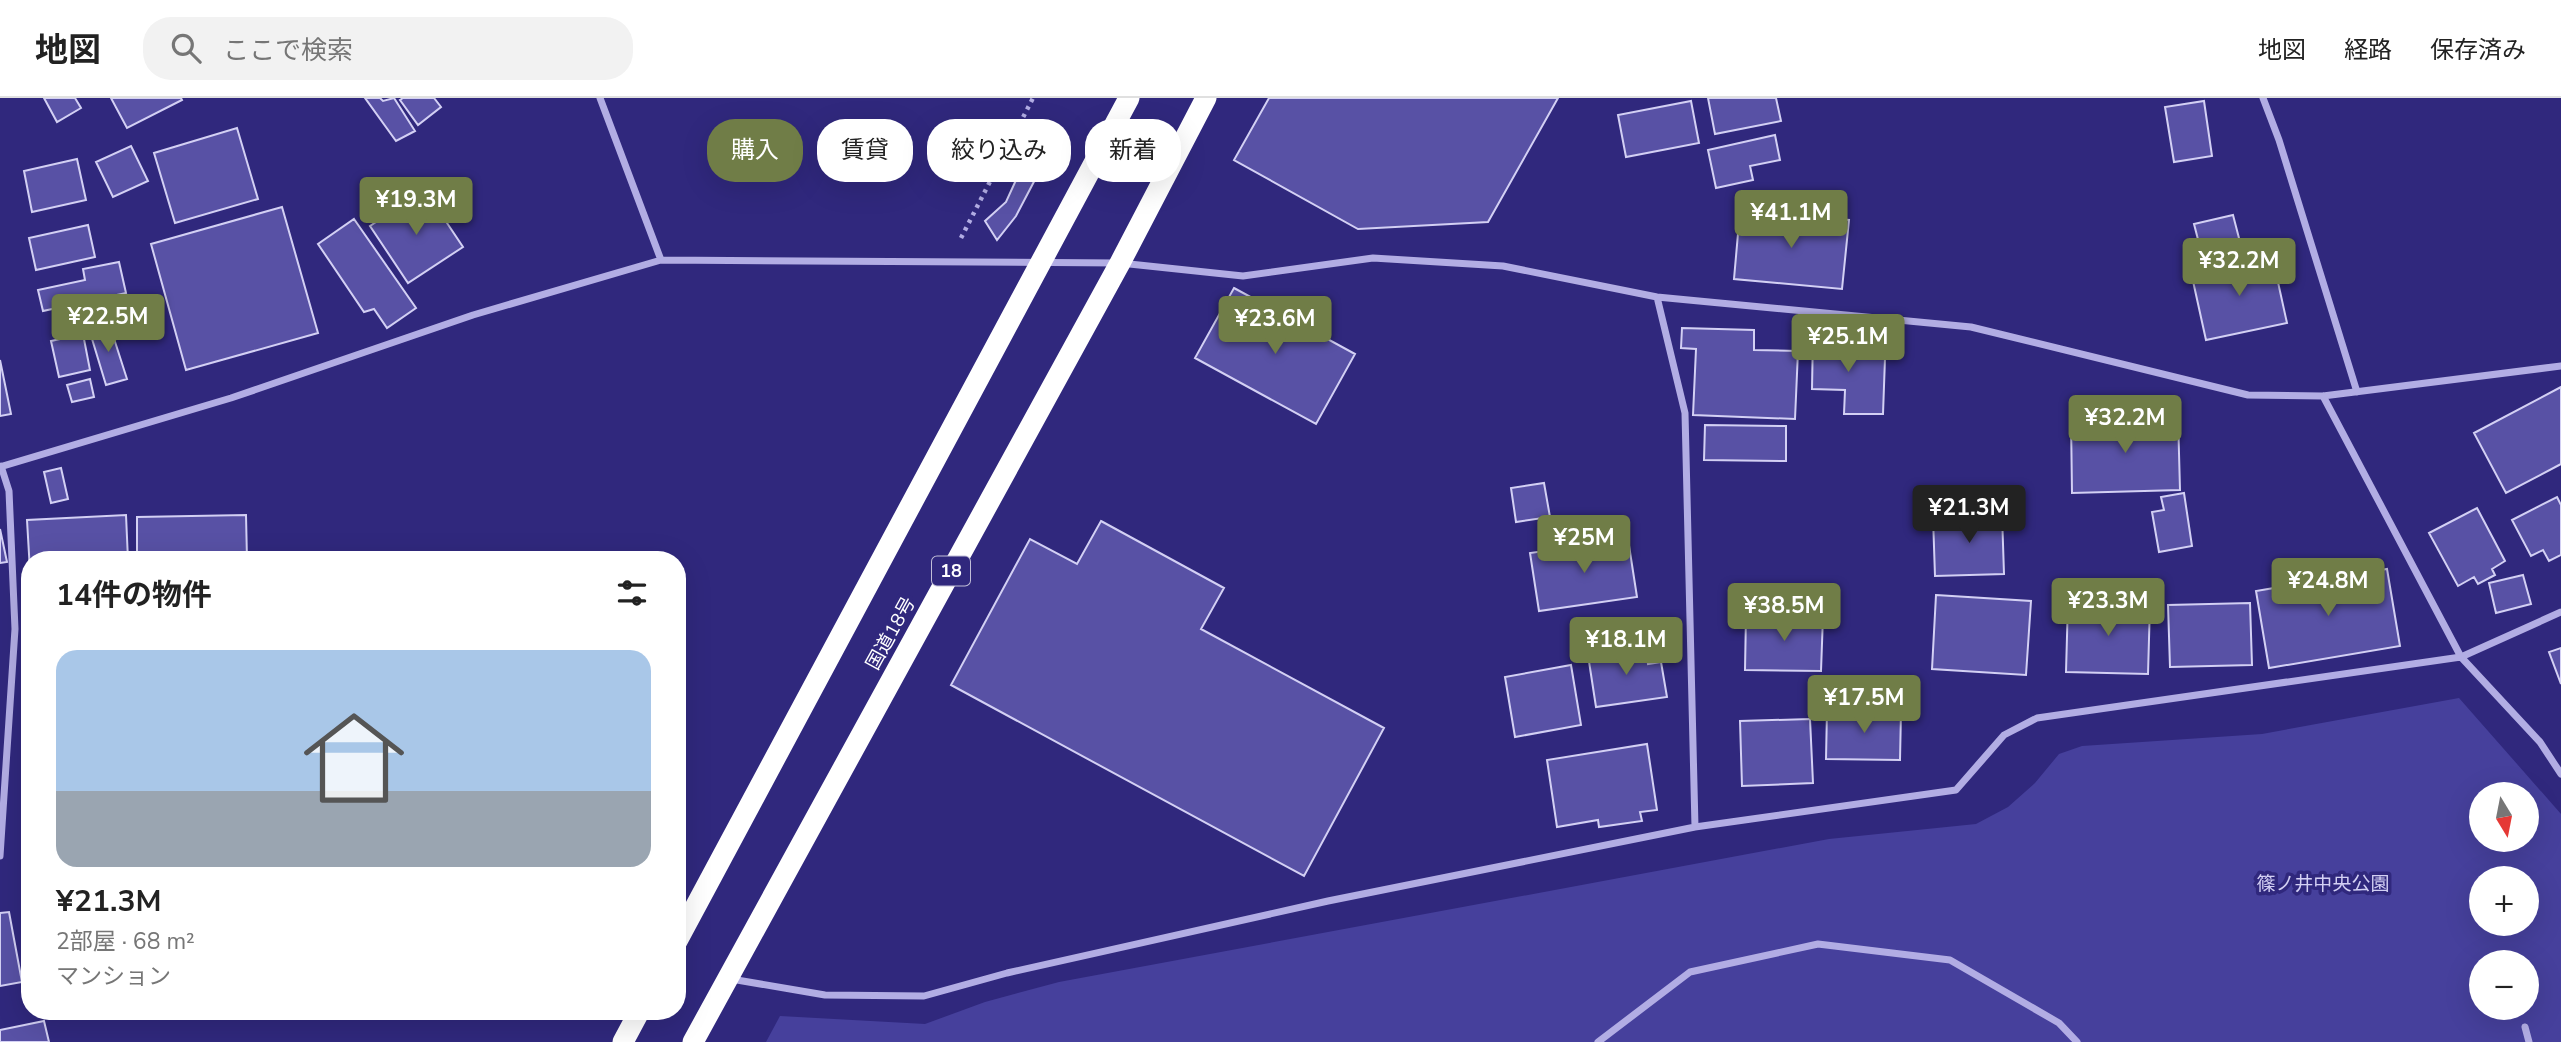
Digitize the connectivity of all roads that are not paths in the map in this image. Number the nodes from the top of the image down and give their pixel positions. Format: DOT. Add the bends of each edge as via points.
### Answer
graph roads {
  1 [pos="600,98"];
  2 [pos="1129,98"];
  3 [pos="1206,98"];
  4 [pos="2263,98"];
  5 [pos="660,260"];
  6 [pos="1043,261"];
  7 [pos="1120,262"];
  8 [pos="1657,297"];
  9 [pos="2561,366"];
  10 [pos="2357,392"];
  11 [pos="2323,396"];
  12 [pos="1,466"];
  13 [pos="2561,612"];
  14 [pos="2461,657"];
  15 [pos="2561,774"];
  16 [pos="1695,827"];
  17 [pos="0,856"];
  18 [pos="686,924"];
  19 [pos="727,978"];
  20 [pos="635,1020"];
  21 [pos="2525,1027"];
  22 [pos="623,1042"];
  23 [pos="693,1042"];
  24 [pos="1598,1042"];
  25 [pos="2077,1042"];
  26 [pos="2529,1042"];
  1 -- 5 [label="street"];
  2 -- 6 [label="highway"];
  3 -- 7 [label="highway, 国道18号 / 18"];
  4 -- 10 [label="street"];
  5 -- 6 [label="street"];
  5 -- 12 [label="street"];
  6 -- 7 [label="street"];
  6 -- 18 [label="highway"];
  7 -- 8 [label="street" via="1243,275 1373,258 1503,266"];
  7 -- 19 [label="highway, 国道18号 / 18"];
  8 -- 11 [label="street" via="1971,327 2248,395"];
  8 -- 16 [label="street" via="1685,413"];
  9 -- 10 [label="street"];
  10 -- 11 [label="street"];
  11 -- 14 [label="street"];
  12 -- 17 [label="street" via="9,491 15,629"];
  13 -- 14 [label="street"];
  14 -- 15 [label="street" via="2540,742"];
  14 -- 16 [label="street" via="2037,718 2004,735 1956,790"];
  16 -- 19 [label="street" via="1328,901 924,996 825,995"];
  19 -- 23 [label="highway, 国道18号 / 18"];
  20 -- 22 [label="highway"];
  21 -- 26 [label="street"];
  24 -- 25 [label="street" via="1690,972 1818,944 1951,960 2059,1023"];
}
